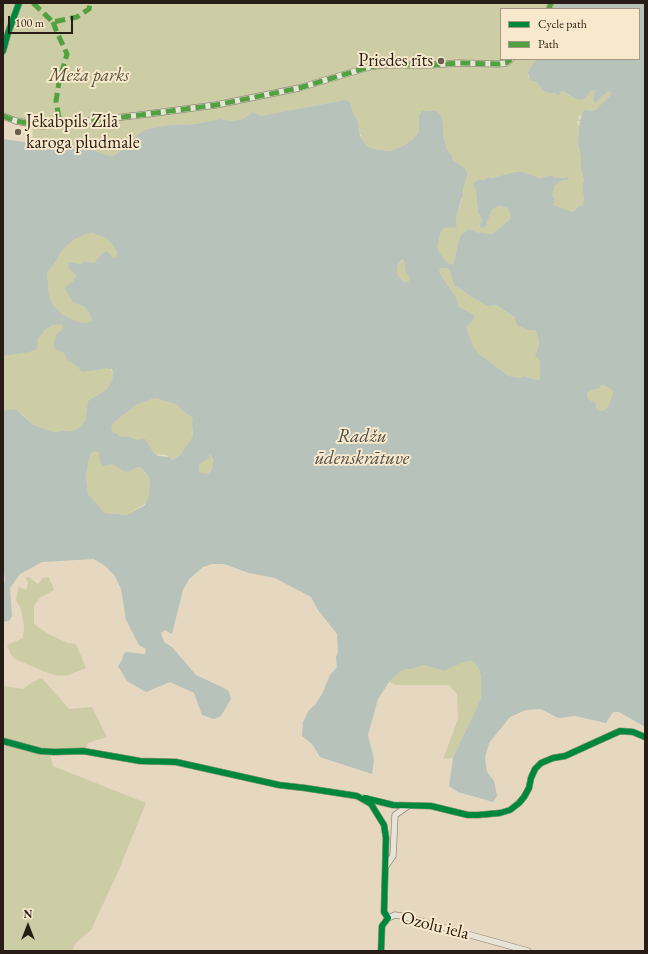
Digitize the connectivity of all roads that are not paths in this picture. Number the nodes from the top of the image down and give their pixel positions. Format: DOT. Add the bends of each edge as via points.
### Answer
graph roads {
  1 [pos="20,3"];
  2 [pos="3,51"];
  3 [pos="510,60"];
  4 [pos="3,116"];
  5 [pos="645,737"];
  6 [pos="3,742"];
  7 [pos="357,796"];
  8 [pos="410,805"];
  9 [pos="385,866"];
  10 [pos="388,918"];
  11 [pos="381,951"];
  12 [pos="528,951"];
  1 -- 2 [label="street"];
  3 -- 4 [label="street" via="499,64 382,65 299,88 216,105 42,126"];
  5 -- 8 [label="street" via="633,732 620,731 565,756 541,763 535,769 524,797 510,810 500,813 478,815 431,806"];
  6 -- 7 [label="street" via="40,751 83,751 140,760 176,762 279,785"];
  7 -- 8 [label="street" via="393,805"];
  7 -- 9 [label="street" via="371,804 384,824"];
  8 -- 9 [label="street" via="395,815 393,856"];
  9 -- 10 [label="street" via="384,912"];
  10 -- 11 [label="street" via="382,926"];
  10 -- 12 [label="street, Ozolu iela" via="402,916"];
}
